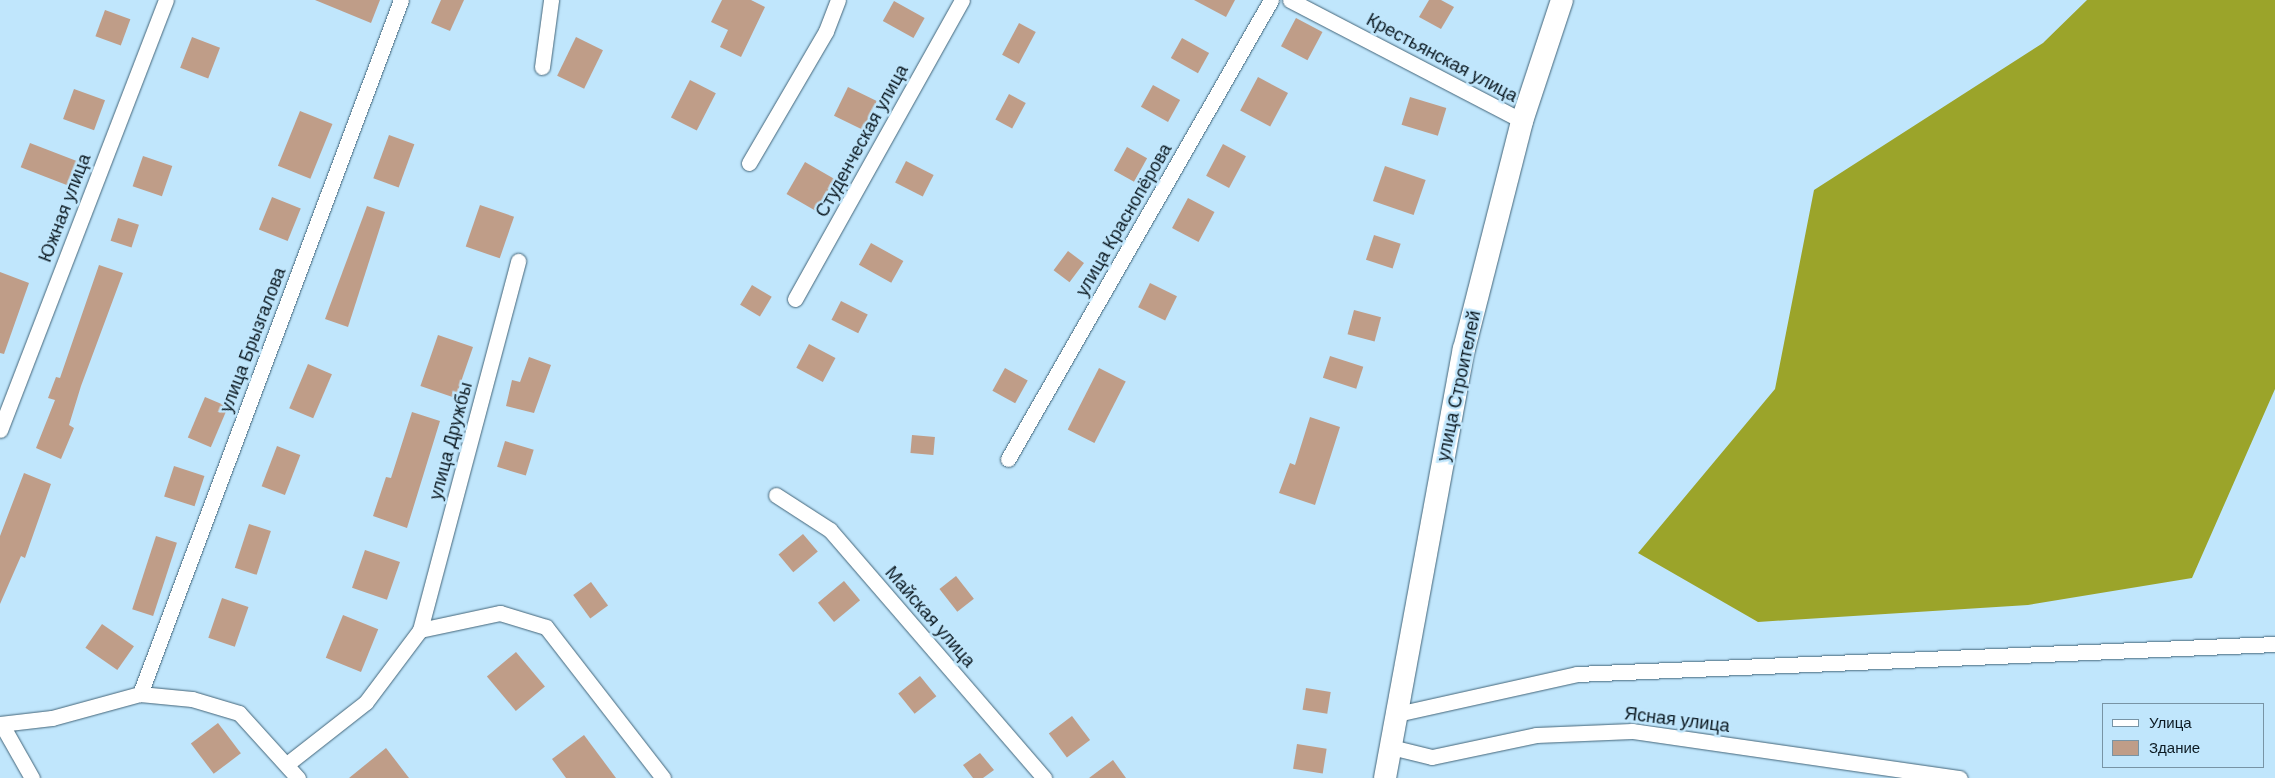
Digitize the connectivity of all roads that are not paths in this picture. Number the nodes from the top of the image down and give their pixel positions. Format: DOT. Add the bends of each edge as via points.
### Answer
graph roads {
  1 [pos="166,0"];
  2 [pos="401,0"];
  3 [pos="551,0"];
  4 [pos="838,0"];
  5 [pos="962,0"];
  6 [pos="1271,0"];
  7 [pos="1290,0"];
  8 [pos="1562,0"];
  9 [pos="542,67"];
  10 [pos="1522,121"];
  11 [pos="749,163"];
  12 [pos="518,261"];
  13 [pos="795,299"];
  14 [pos="0,430"];
  15 [pos="1008,459"];
  16 [pos="776,495"];
  17 [pos="420,630"];
  18 [pos="2275,644"];
  19 [pos="140,694"];
  20 [pos="1397,714"];
  21 [pos="1,724"];
  22 [pos="1391,748"];
  23 [pos="287,764"];
  24 [pos="32,778"];
  25 [pos="298,778"];
  26 [pos="663,778"];
  27 [pos="1044,778"];
  28 [pos="1385,778"];
  29 [pos="1960,778"];
  1 -- 14 [label="street, Южная улица"];
  2 -- 19 [label="street, улица Брызгалова"];
  3 -- 9 [label="street"];
  4 -- 11 [label="street" via="826,31"];
  5 -- 13 [label="street, Студенческая улица"];
  6 -- 15 [label="street, улица Краснопёрова"];
  7 -- 10 [label="street, Крестьянская улица"];
  8 -- 10 [label="street, улица Строителей"];
  10 -- 20 [label="street, улица Строителей" via="1464,350"];
  12 -- 17 [label="street, улица Дружбы"];
  16 -- 27 [label="street, Майская улица" via="830,530"];
  17 -- 23 [label="street, улица Дружбы" via="366,702"];
  17 -- 26 [label="street" via="500,613 546,627"];
  18 -- 20 [label="street" via="1577,674"];
  19 -- 21 [label="street" via="52,718"];
  19 -- 23 [label="street" via="192,700 239,713"];
  20 -- 22 [label="street, улица Строителей"];
  21 -- 24 [label="street"];
  22 -- 28 [label="street, улица Строителей"];
  22 -- 29 [label="street, Ясная улица" via="1432,757 1536,736 1632,731"];
  23 -- 25 [label="street"];
}
